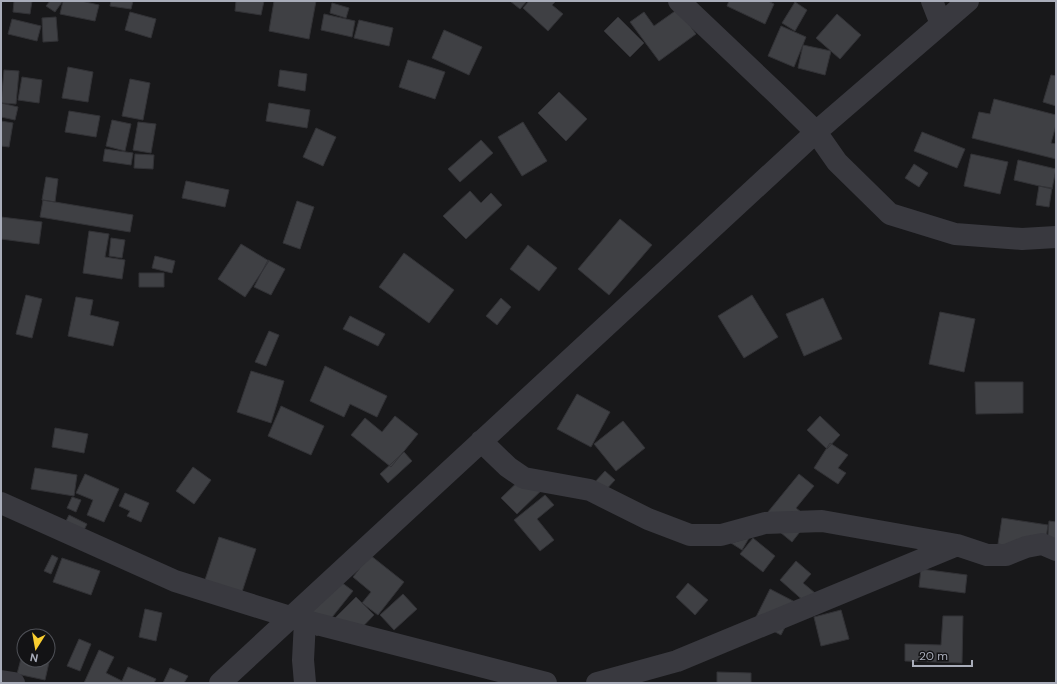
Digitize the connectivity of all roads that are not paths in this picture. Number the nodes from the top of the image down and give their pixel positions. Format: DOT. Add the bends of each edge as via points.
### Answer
graph roads {
  1 [pos="679,1"];
  2 [pos="932,1"];
  3 [pos="968,1"];
  4 [pos="941,24"];
  5 [pos="816,132"];
  6 [pos="1056,237"];
  7 [pos="482,441"];
  8 [pos="1,503"];
  9 [pos="957,545"];
  10 [pos="1056,550"];
  11 [pos="298,619"];
  12 [pos="1,681"];
  13 [pos="541,682"];
  14 [pos="14,683"];
  15 [pos="220,683"];
  16 [pos="305,683"];
  17 [pos="597,683"];
  1 -- 5 [label="street"];
  2 -- 4 [label="street"];
  3 -- 4 [label="street"];
  4 -- 5 [label="street"];
  5 -- 6 [label="street" via="837,162 890,214 955,234 1022,239"];
  5 -- 7 [label="street"];
  7 -- 9 [label="street" via="508,467 524,478 590,490 648,519 690,534 721,534 765,523 822,521"];
  7 -- 11 [label="street"];
  8 -- 11 [label="street" via="175,581"];
  9 -- 10 [label="street" via="987,554 1006,555 1042,544"];
  9 -- 17 [label="street" via="677,662"];
  11 -- 13 [label="street"];
  11 -- 15 [label="street"];
  11 -- 16 [label="street"];
  12 -- 14 [label="street"];
}
